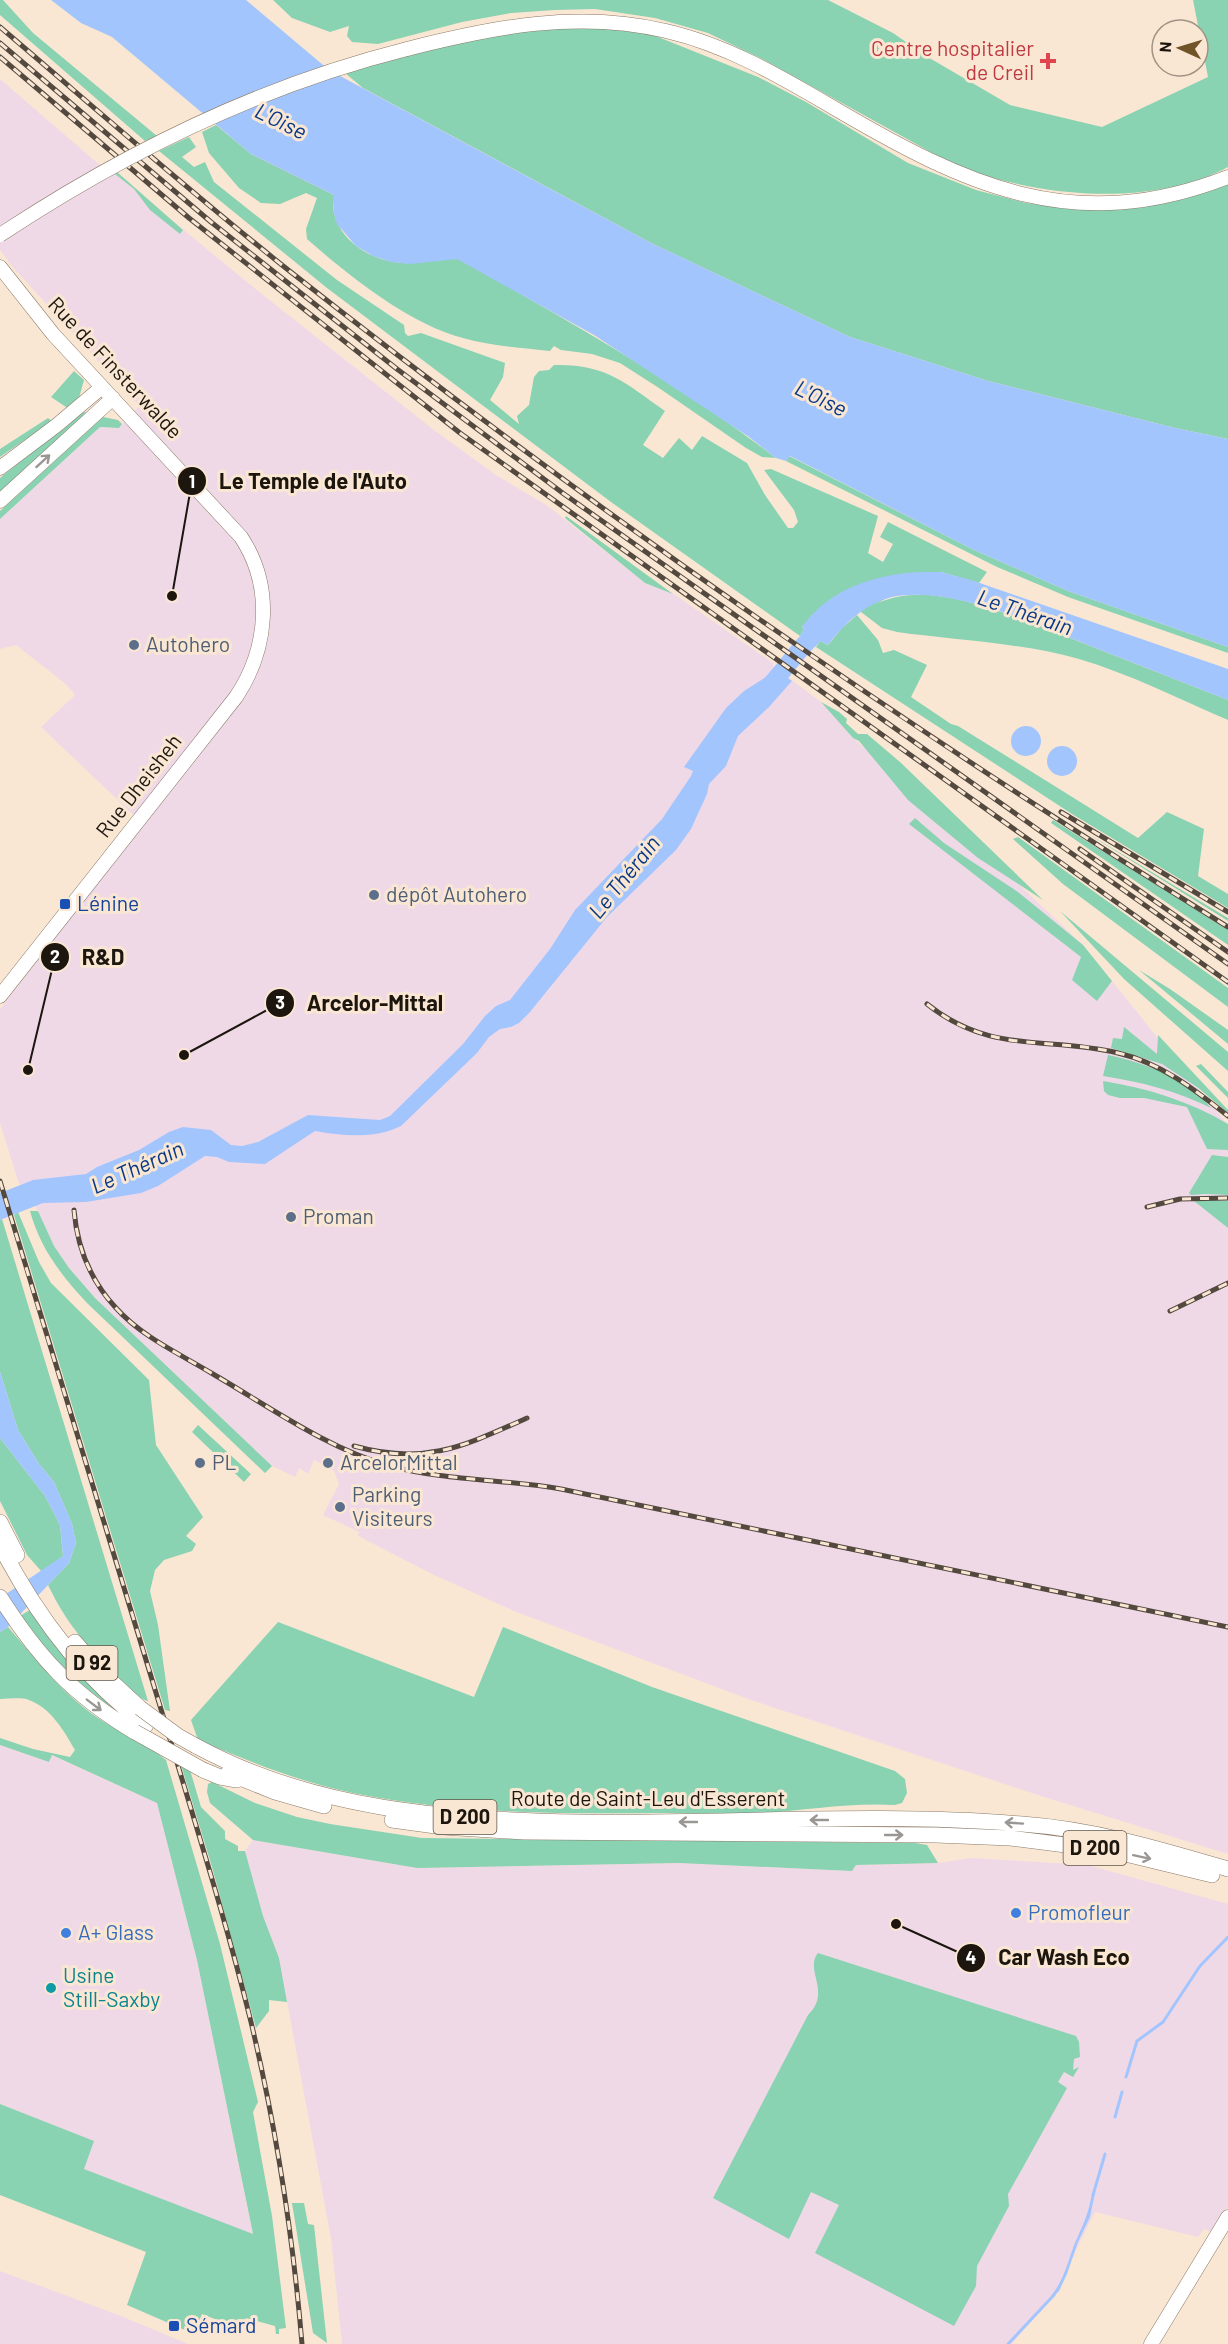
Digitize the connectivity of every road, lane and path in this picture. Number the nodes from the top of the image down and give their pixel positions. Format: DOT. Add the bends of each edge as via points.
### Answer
graph roads {
  1 [pos="1228,177"];
  2 [pos="0,235"];
  3 [pos="0,267"];
  4 [pos="102,387"];
  5 [pos="113,398"];
  6 [pos="0,468"];
  7 [pos="0,501"];
  8 [pos="260,582"];
  9 [pos="0,996"];
  10 [pos="0,1522"];
  11 [pos="0,1545"];
  12 [pos="14,1560"];
  13 [pos="0,1597"];
  14 [pos="48,1616"];
  15 [pos="141,1708"];
  16 [pos="141,1729"];
  17 [pos="199,1758"];
  18 [pos="1228,1869"];
  19 [pos="1228,1879"];
  20 [pos="1228,2217"];
  21 [pos="1151,2344"];
  1 -- 2 [label="main road, bridge" via="1180,193 1121,202 1074,202 1014,193 972,180 921,157 787,80 733,54 645,26 584,20 493,29 407,49 307,80 204,122 83,184"];
  3 -- 4 [label="main road, Rue de Finsterwalde" via="40,319"];
  4 -- 5 [label="main road, Rue de Finsterwalde"];
  4 -- 6 [label="main road"];
  7 -- 5 [label="main road, one-way"];
  5 -- 8 [label="main road, Rue de Finsterwalde" via="237,531 252,555"];
  8 -- 9 [label="main road, Rue Dheisheh" via="263,630 244,685"];
  10 -- 12 [label="main road, D 200"];
  11 -- 12 [label="main road, D 200"];
  12 -- 14 [label="main road, D 200"];
  13 -- 16 [label="main road, one-way" via="69,1686 98,1709"];
  14 -- 15 [label="main road, Route de Saint-Leu d'Esserent / D 92"];
  14 -- 16 [label="main road, D 200" via="88,1674"];
  15 -- 17 [label="main road, Route de Saint-Leu d'Esserent / D 200, bridge"];
  16 -- 17 [label="main road, D 200"];
  18 -- 17 [label="main road, Route de Saint-Leu d'Esserent / D 200, one-way" via="1115,1837 1010,1823 556,1821 408,1812 334,1798 282,1784 234,1765"];
  17 -- 19 [label="main road, Route de Saint-Leu d'Esserent / D 200, one-way" via="284,1795 338,1809 443,1827 549,1833 1010,1838 1113,1851"];
  20 -- 21 [label="main road"];
}
